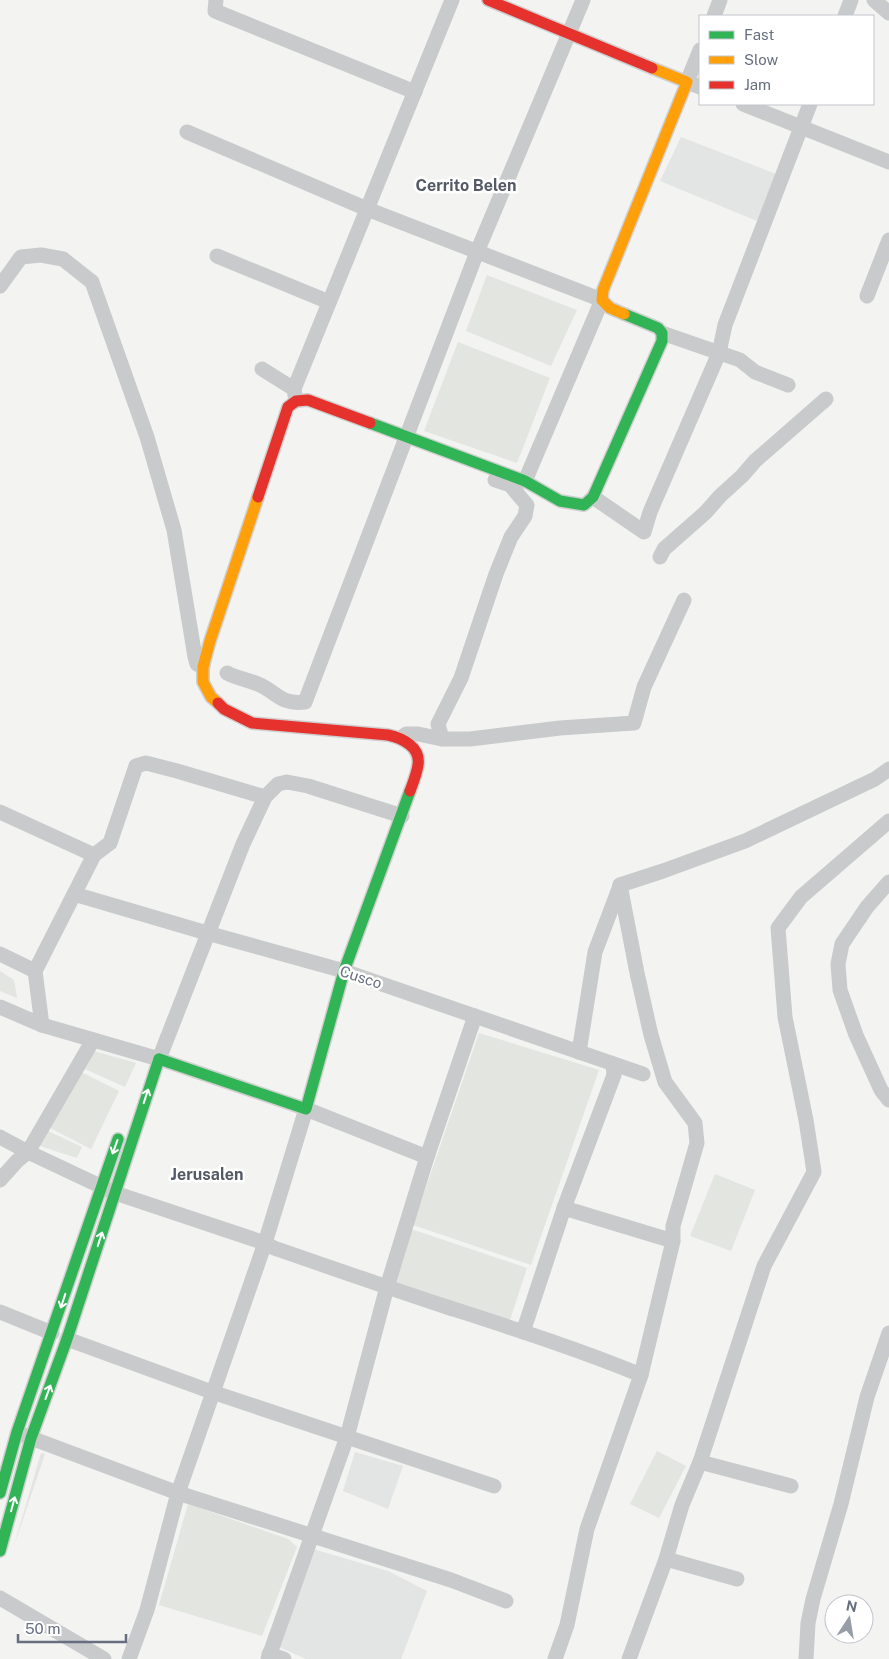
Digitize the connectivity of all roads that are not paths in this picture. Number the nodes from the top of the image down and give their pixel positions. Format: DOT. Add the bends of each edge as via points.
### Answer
graph roads {
  1 [pos="452,0"];
  2 [pos="488,0"];
  3 [pos="583,0"];
  4 [pos="720,0"];
  5 [pos="851,0"];
  6 [pos="874,0"];
  7 [pos="215,6"];
  8 [pos="889,13"];
  9 [pos="714,15"];
  10 [pos="845,15"];
  11 [pos="569,34"];
  12 [pos="699,56"];
  13 [pos="694,85"];
  14 [pos="415,92"];
  15 [pos="746,105"];
  16 [pos="810,105"];
  17 [pos="801,127"];
  18 [pos="187,132"];
  19 [pos="889,162"];
  20 [pos="367,209"];
  21 [pos="889,240"];
  22 [pos="477,252"];
  23 [pos="217,256"];
  24 [pos="0,286"];
  25 [pos="867,296"];
  26 [pos="602,300"];
  27 [pos="330,302"];
  28 [pos="662,333"];
  29 [pos="719,353"];
  30 [pos="262,369"];
  31 [pos="788,385"];
  32 [pos="295,395"];
  33 [pos="826,399"];
  34 [pos="406,436"];
  35 [pos="491,468"];
  36 [pos="524,481"];
  37 [pos="593,497"];
  38 [pos="660,557"];
  39 [pos="684,600"];
  40 [pos="203,667"];
  41 [pos="227,673"];
  42 [pos="401,738"];
  43 [pos="442,739"];
  44 [pos="889,770"];
  45 [pos="265,798"];
  46 [pos="0,812"];
  47 [pos="402,816"];
  48 [pos="889,821"];
  49 [pos="94,855"];
  50 [pos="889,882"];
  51 [pos="620,885"];
  52 [pos="74,894"];
  53 [pos="207,933"];
  54 [pos="0,954"];
  55 [pos="35,971"];
  56 [pos="344,971"];
  57 [pos="0,1007"];
  58 [pos="475,1016"];
  59 [pos="42,1025"];
  60 [pos="93,1040"];
  61 [pos="579,1052"];
  62 [pos="158,1059"];
  63 [pos="613,1064"];
  64 [pos="142,1071"];
  65 [pos="643,1074"];
  66 [pos="889,1100"];
  67 [pos="306,1109"];
  68 [pos="123,1124"];
  69 [pos="0,1137"];
  70 [pos="28,1152"];
  71 [pos="427,1157"];
  72 [pos="0,1180"];
  73 [pos="101,1186"];
  74 [pos="115,1192"];
  75 [pos="564,1208"];
  76 [pos="673,1241"];
  77 [pos="265,1243"];
  78 [pos="387,1287"];
  79 [pos="0,1312"];
  80 [pos="523,1332"];
  81 [pos="52,1333"];
  82 [pos="889,1333"];
  83 [pos="67,1339"];
  84 [pos="641,1375"];
  85 [pos="212,1392"];
  86 [pos="16,1432"];
  87 [pos="347,1436"];
  88 [pos="31,1438"];
  89 [pos="700,1462"];
  90 [pos="494,1486"];
  91 [pos="791,1486"];
  92 [pos="178,1492"];
  93 [pos="0,1493"];
  94 [pos="312,1535"];
  95 [pos="0,1551"];
  96 [pos="666,1559"];
  97 [pos="736,1579"];
  98 [pos="0,1598"];
  99 [pos="506,1601"];
  100 [pos="269,1656"];
  101 [pos="104,1659"];
  102 [pos="129,1659"];
  103 [pos="284,1659"];
  104 [pos="555,1659"];
  105 [pos="629,1659"];
  106 [pos="806,1659"];
  1 -- 14 [label="street"];
  2 -- 11 [label="street"];
  3 -- 11 [label="street"];
  4 -- 9 [label="street"];
  5 -- 10 [label="street"];
  6 -- 8 [label="street"];
  7 -- 14 [label="street"];
  11 -- 13 [label="street"];
  11 -- 22 [label="street"];
  12 -- 13 [label="street"];
  13 -- 26 [label="street" via="603,290"];
  14 -- 20 [label="street"];
  15 -- 17 [label="street"];
  16 -- 17 [label="street"];
  17 -- 19 [label="street"];
  17 -- 29 [label="street" via="725,325"];
  18 -- 20 [label="street"];
  20 -- 22 [label="street"];
  20 -- 27 [label="street"];
  21 -- 25 [label="street"];
  22 -- 26 [label="street"];
  22 -- 34 [label="street"];
  23 -- 27 [label="street"];
  24 -- 40 [label="street" via="21,257 40,255 63,259 92,282 150,447 174,530 195,657 197,664"];
  26 -- 28 [label="street" via="610,308 658,328"];
  26 -- 36 [label="street"];
  27 -- 32 [label="street"];
  28 -- 29 [label="street"];
  28 -- 37 [label="street" via="662,341"];
  29 -- 31 [label="street"];
  29 -- 37 [label="street" via="644,532"];
  30 -- 32 [label="street"];
  32 -- 34 [label="street"];
  32 -- 40 [label="street" via="288,407"];
  33 -- 38 [label="street" via="755,461 706,512 664,549"];
  34 -- 35 [label="street"];
  34 -- 41 [label="street" via="305,702 278,698 259,684"];
  35 -- 36 [label="street"];
  35 -- 43 [label="street" via="491,478 510,485 527,505 525,516 511,537 496,574 461,678 438,724"];
  36 -- 37 [label="street" via="550,497 574,506 584,505"];
  39 -- 43 [label="street" via="644,687 634,723"];
  40 -- 42 [label="street" via="203,682 211,697 224,709 252,723"];
  42 -- 43 [label="street" via="406,734 418,734"];
  42 -- 47 [label="street" via="414,748 418,763"];
  44 -- 51 [label="street" via="745,841"];
  45 -- 47 [label="street" via="278,784 287,782"];
  45 -- 49 [label="street" via="146,763 136,766 110,843"];
  45 -- 53 [label="street"];
  46 -- 49 [label="street"];
  47 -- 56 [label="street"];
  48 -- 89 [label="street" via="801,897 778,928 785,1017 814,1172 764,1266"];
  49 -- 52 [label="street"];
  50 -- 66 [label="street" via="842,944 838,964 840,990 856,1035 881,1090"];
  51 -- 61 [label="street" via="595,952"];
  51 -- 76 [label="street" via="637,973 665,1082 695,1123 697,1143 674,1226"];
  52 -- 53 [label="street, Cusco"];
  52 -- 55 [label="street"];
  53 -- 56 [label="street, Cusco"];
  53 -- 62 [label="street"];
  54 -- 55 [label="street"];
  55 -- 59 [label="street"];
  56 -- 58 [label="street, Cusco"];
  56 -- 67 [label="street"];
  57 -- 59 [label="street"];
  58 -- 61 [label="street, Cusco"];
  58 -- 71 [label="street"];
  59 -- 60 [label="street"];
  60 -- 62 [label="street"];
  60 -- 70 [label="street"];
  61 -- 63 [label="street, Cusco"];
  62 -- 64 [label="street"];
  62 -- 67 [label="street"];
  74 -- 62 [label="street, one-way"];
  63 -- 65 [label="street, Cusco"];
  63 -- 75 [label="street" via="614,1075"];
  67 -- 71 [label="street"];
  67 -- 77 [label="street"];
  68 -- 73 [label="street, one-way"];
  69 -- 70 [label="street"];
  70 -- 72 [label="street"];
  70 -- 73 [label="street"];
  71 -- 78 [label="street"];
  73 -- 74 [label="street"];
  73 -- 81 [label="street, one-way"];
  74 -- 77 [label="street"];
  83 -- 74 [label="street, one-way"];
  75 -- 76 [label="street"];
  75 -- 80 [label="street"];
  76 -- 84 [label="street"];
  77 -- 78 [label="street"];
  77 -- 85 [label="street"];
  78 -- 80 [label="street"];
  78 -- 87 [label="street"];
  79 -- 81 [label="street"];
  80 -- 84 [label="street"];
  81 -- 86 [label="street"];
  82 -- 106 [label="street" via="867,1397 842,1504 813,1599"];
  83 -- 85 [label="street"];
  88 -- 83 [label="street, one-way"];
  84 -- 104 [label="street" via="587,1529 567,1626"];
  85 -- 87 [label="street"];
  85 -- 92 [label="street"];
  86 -- 88 [label="street"];
  86 -- 93 [label="street"];
  87 -- 90 [label="street"];
  87 -- 94 [label="street"];
  88 -- 92 [label="street"];
  95 -- 88 [label="street, one-way"];
  89 -- 91 [label="street"];
  89 -- 96 [label="street" via="682,1504"];
  92 -- 94 [label="street"];
  92 -- 102 [label="street" via="147,1610"];
  94 -- 99 [label="street"];
  94 -- 100 [label="street"];
  96 -- 97 [label="street"];
  96 -- 105 [label="street"];
  98 -- 101 [label="street"];
  100 -- 103 [label="street"];
}
